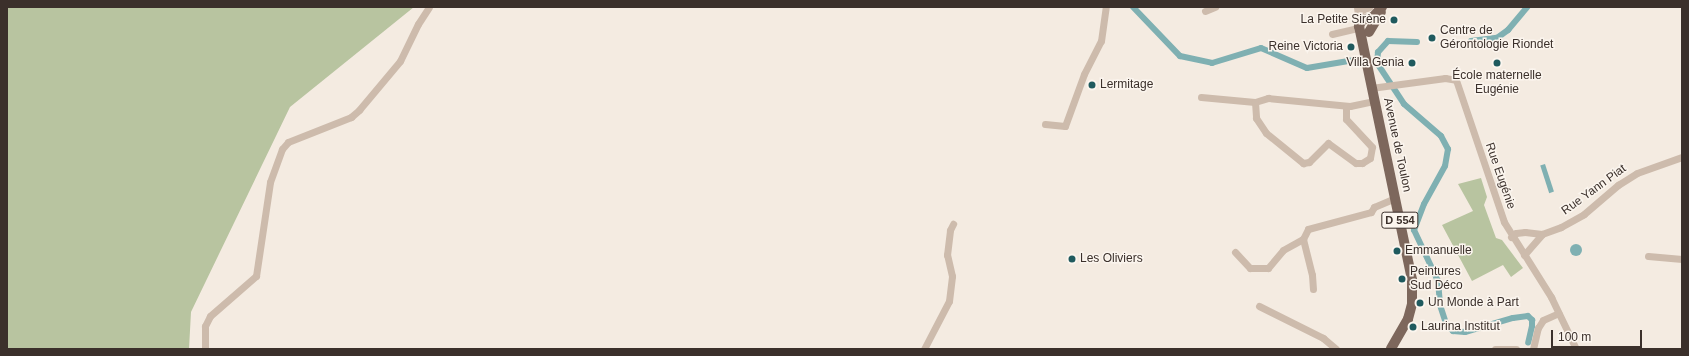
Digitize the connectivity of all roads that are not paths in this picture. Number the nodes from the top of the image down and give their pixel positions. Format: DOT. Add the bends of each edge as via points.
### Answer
graph roads {
  1 [pos="429,7"];
  2 [pos="1106,7"];
  3 [pos="1215,7"];
  4 [pos="1369,7"];
  5 [pos="1383,7"];
  6 [pos="1206,11"];
  7 [pos="1363,21"];
  8 [pos="1332,34"];
  9 [pos="1371,88"];
  10 [pos="1201,97"];
  11 [pos="1374,101"];
  12 [pos="1255,102"];
  13 [pos="1346,106"];
  14 [pos="1045,124"];
  15 [pos="1682,157"];
  16 [pos="1395,198"];
  17 [pos="953,224"];
  18 [pos="1530,233"];
  19 [pos="1542,234"];
  20 [pos="1511,237"];
  21 [pos="1303,239"];
  22 [pos="1534,243"];
  23 [pos="1236,252"];
  24 [pos="1524,255"];
  25 [pos="1648,256"];
  26 [pos="1682,259"];
  27 [pos="1312,289"];
  28 [pos="1259,306"];
  29 [pos="1559,313"];
  30 [pos="205,349"];
  31 [pos="924,349"];
  32 [pos="1336,349"];
  33 [pos="1391,349"];
  34 [pos="1495,349"];
  35 [pos="1516,349"];
  36 [pos="1533,349"];
  37 [pos="1576,349"];
  1 -- 30 [label="street" via="400,62 359,110 351,117 300,136 282,149 270,182 256,276 210,316 205,326"];
  2 -- 14 [label="street" via="1101,41 1084,74 1065,126"];
  3 -- 6 [label="street"];
  4 -- 7 [label="street"];
  5 -- 7 [label="main road" via="1373,17"];
  7 -- 8 [label="street"];
  7 -- 9 [label="main road, Avenue de Toulon / D 554" via="1365,60"];
  9 -- 11 [label="main road, Avenue de Toulon / D 554"];
  9 -- 20 [label="street, Rue Eugénie" via="1445,78 1456,80 1492,191"];
  10 -- 12 [label="street"];
  11 -- 13 [label="street"];
  11 -- 16 [label="main road, Avenue de Toulon / D 554"];
  12 -- 13 [label="street" via="1268,98"];
  12 -- 13 [label="street" via="1256,118 1266,133 1303,163 1309,162 1328,143 1356,163 1362,163 1370,158 1372,147 1346,119"];
  15 -- 19 [label="street, Rue Yann Piat" via="1637,173 1618,185 1584,214"];
  16 -- 21 [label="street" via="1374,207 1371,212 1308,229"];
  16 -- 33 [label="main road, Avenue de Toulon / D 554" via="1412,280 1412,304 1399,338"];
  17 -- 31 [label="street" via="947,255 952,276 949,301"];
  18 -- 19 [label="street"];
  18 -- 20 [label="street" via="1516,233"];
  18 -- 22 [label="street"];
  19 -- 22 [label="street, Rue Yann Piat"];
  20 -- 24 [label="street, Rue Eugénie"];
  21 -- 23 [label="street" via="1283,250 1268,268 1250,268"];
  21 -- 27 [label="street" via="1312,275"];
  22 -- 24 [label="street, Rue Yann Piat"];
  24 -- 29 [label="street, Rue Eugénie"];
  25 -- 26 [label="street"];
  28 -- 32 [label="street" via="1323,338"];
  29 -- 36 [label="street" via="1543,320 1538,328"];
  29 -- 37 [label="street, Rue Eugénie"];
  34 -- 35 [label="street"];
}
